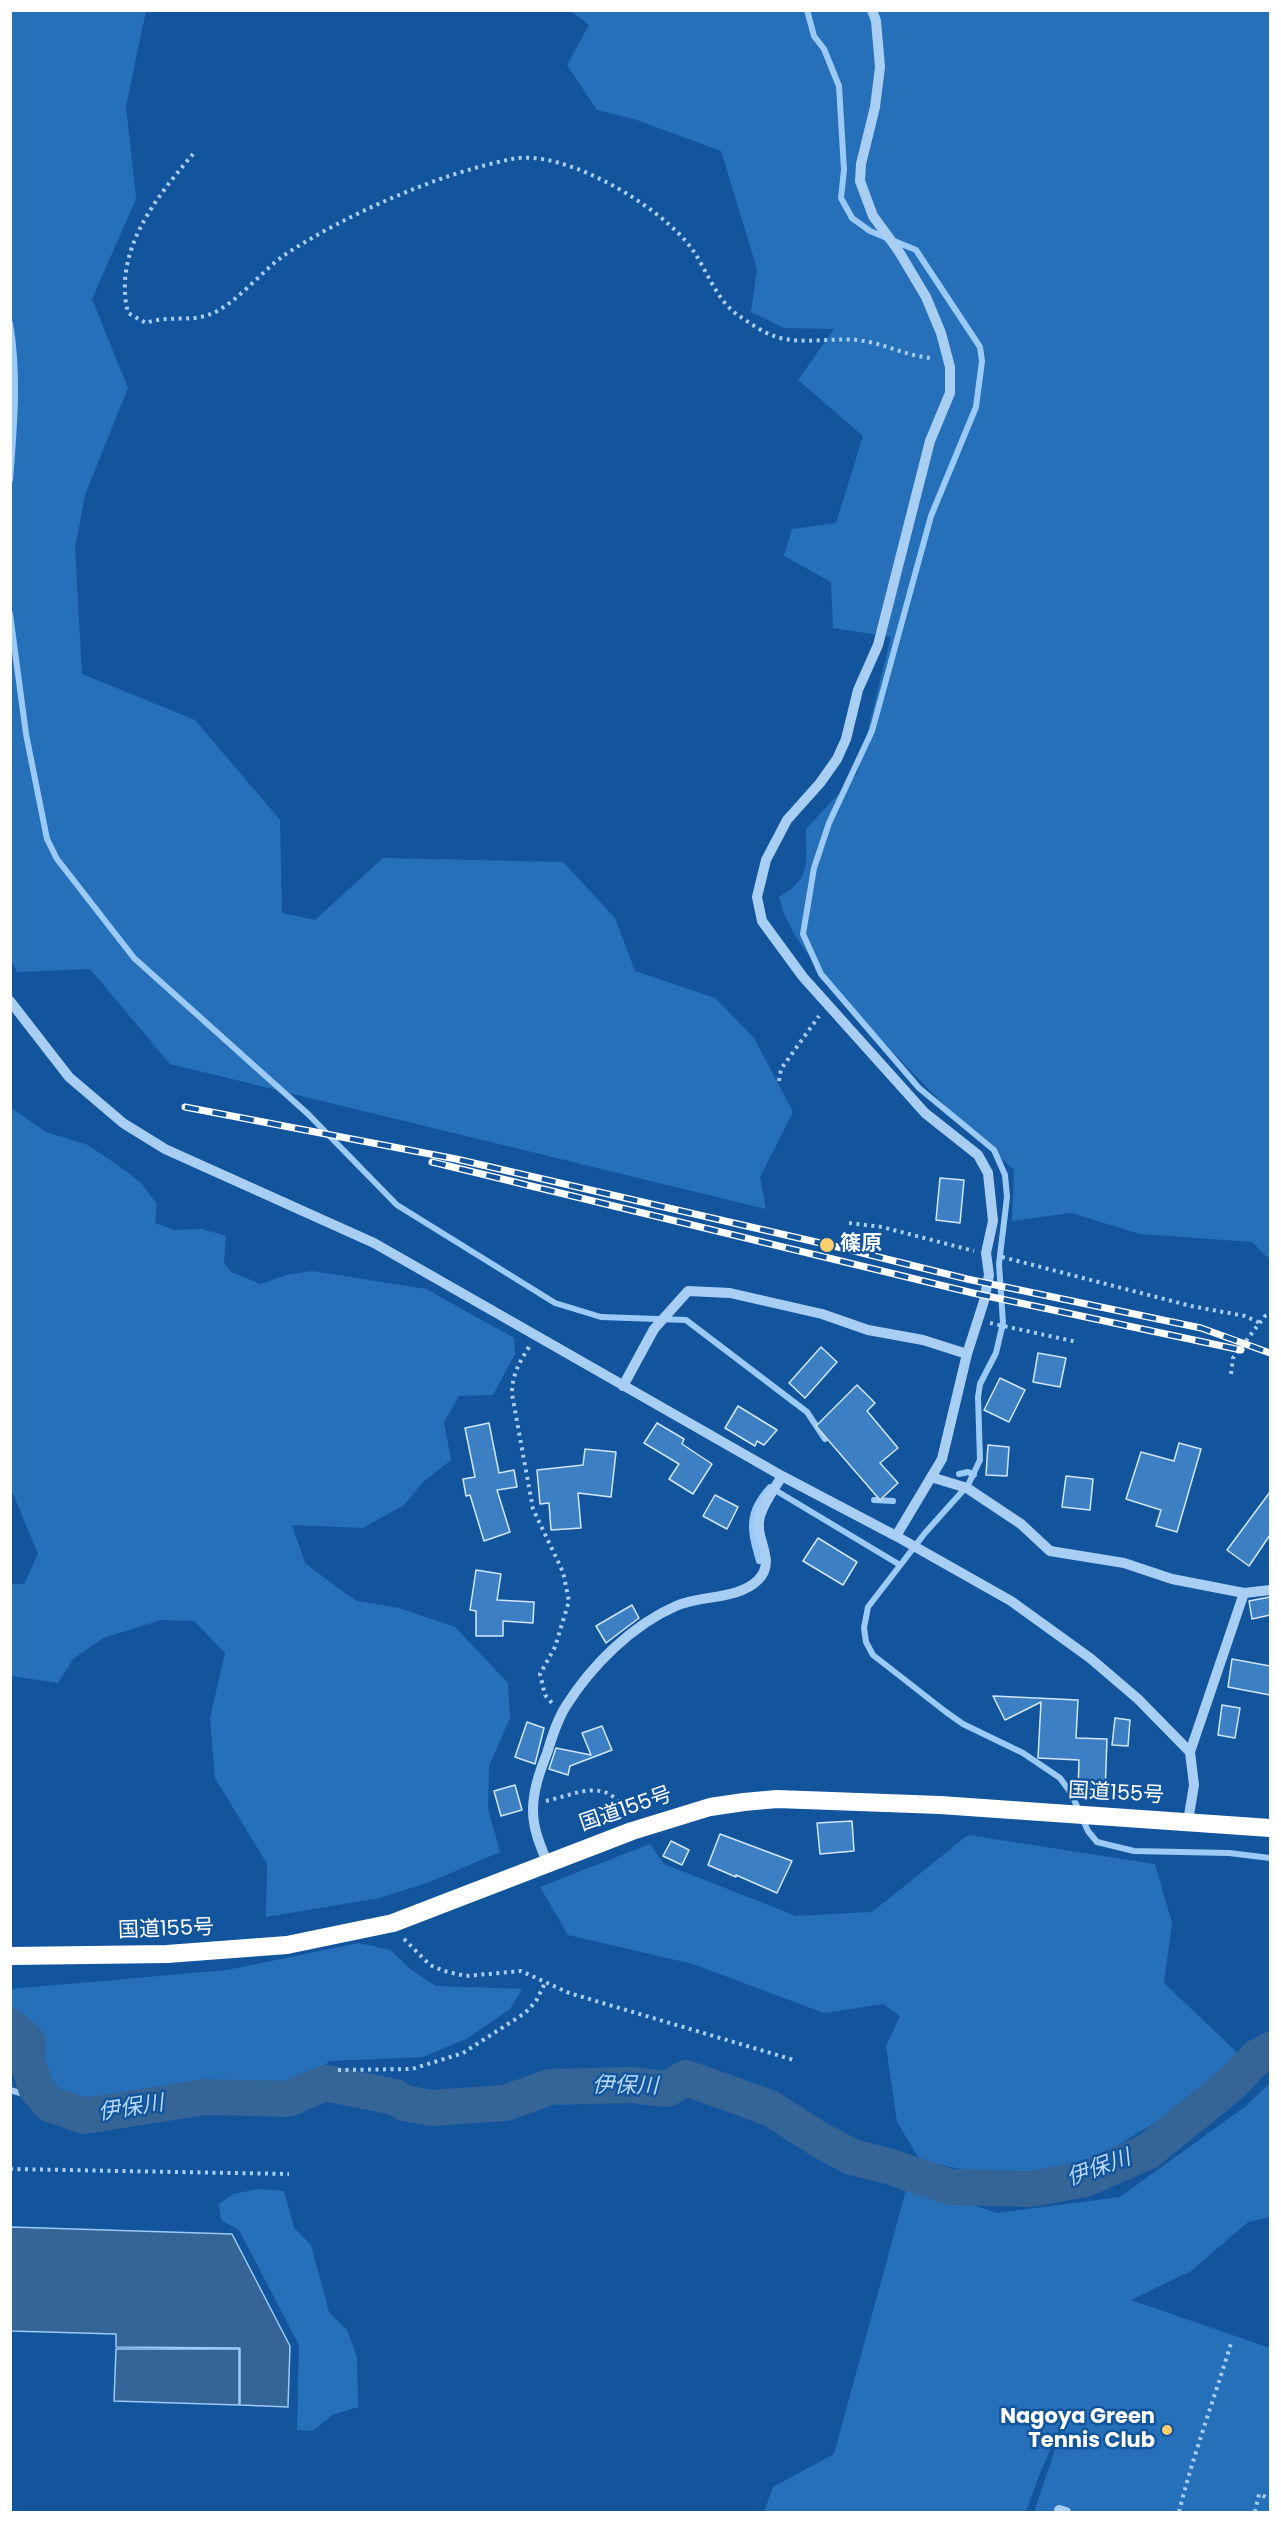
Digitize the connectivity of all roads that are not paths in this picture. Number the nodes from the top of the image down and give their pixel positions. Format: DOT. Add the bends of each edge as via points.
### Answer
graph roads {
  1 [pos="872,10"];
  2 [pos="10,1001"];
  3 [pos="967,1354"];
  4 [pos="623,1386"];
  5 [pos="783,1476"];
  6 [pos="931,1478"];
  7 [pos="896,1536"];
  8 [pos="1270,1590"];
  9 [pos="1244,1593"];
  10 [pos="1190,1752"];
  11 [pos="1188,1821"];
  12 [pos="1270,1828"];
  13 [pos="547,1862"];
  14 [pos="10,1956"];
  1 -- 3 [label="street" via="880,67 860,181 873,216 926,297 948,359 950,393 930,441 878,645 858,690 846,739 820,783 787,820 766,860 757,897 762,921 826,1004 925,1113 978,1155 988,1173 993,1221 986,1253 989,1275"];
  2 -- 4 [label="street" via="69,1077 123,1123 156,1144 374,1243"];
  3 -- 4 [label="street" via="730,1293 688,1291 654,1329"];
  3 -- 6 [label="street" via="942,1459"];
  4 -- 5 [label="street"];
  5 -- 7 [label="street"];
  5 -- 13 [label="street" via="760,1516 767,1560 757,1581 734,1592 678,1605 660,1614 600,1663 564,1708 538,1774 534,1803 535,1830"];
  6 -- 7 [label="street"];
  6 -- 9 [label="street" via="967,1488 1021,1524 1050,1551 1124,1563 1172,1579"];
  7 -- 10 [label="street" via="1011,1601 1081,1652 1138,1699"];
  8 -- 9 [label="street"];
  9 -- 10 [label="street"];
  10 -- 11 [label="street" via="1194,1785"];
  11 -- 12 [label="highway, 国道155号"];
  11 -- 13 [label="highway, 国道155号" via="777,1799 710,1807"];
  13 -- 14 [label="highway, 国道155号" via="393,1923 287,1946 167,1954"];
}
